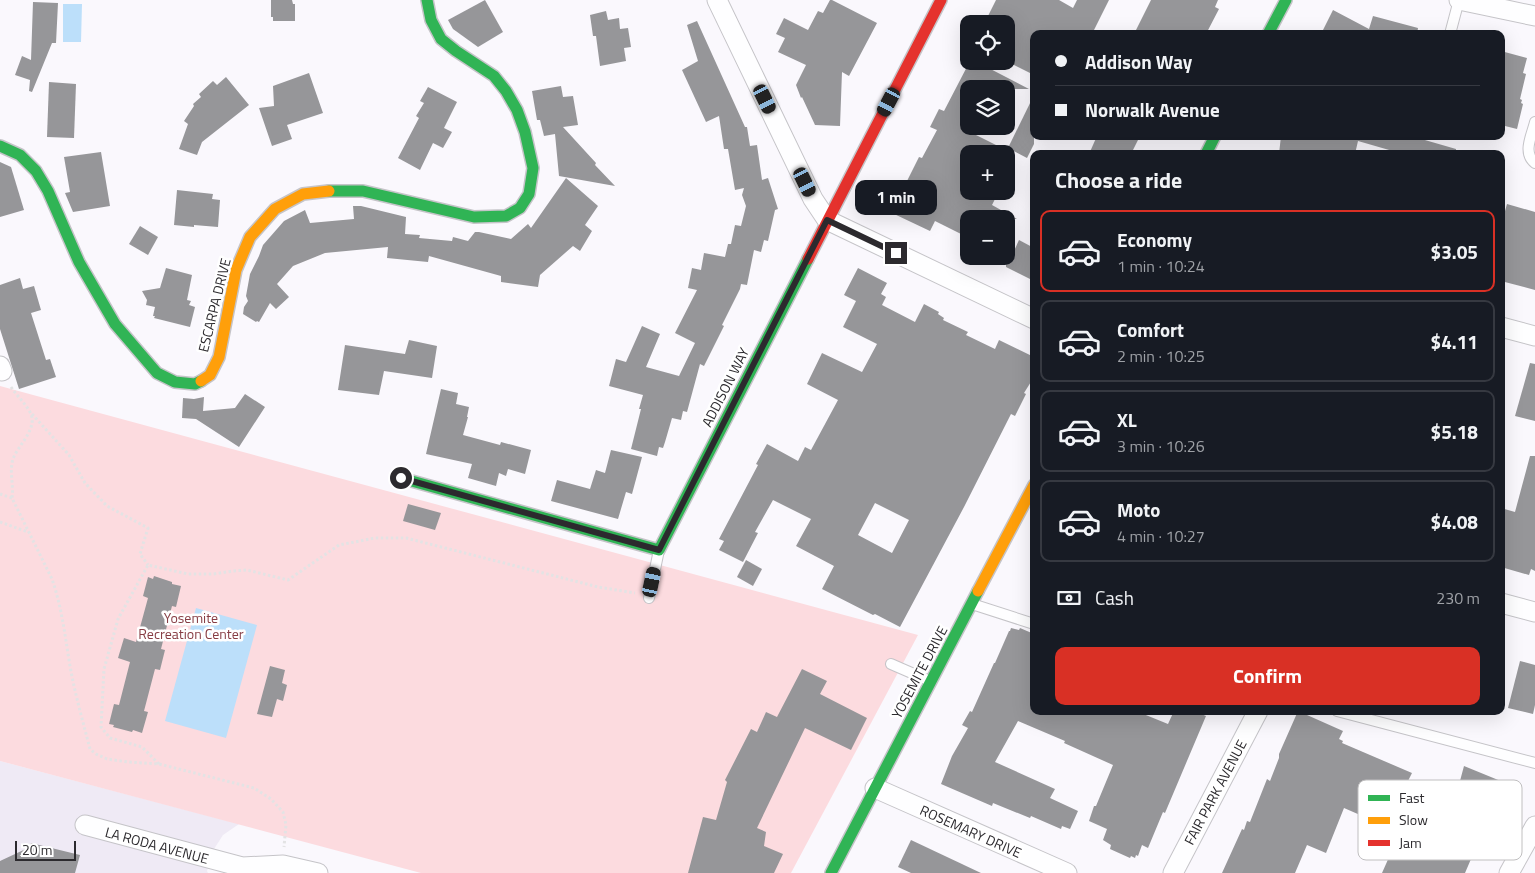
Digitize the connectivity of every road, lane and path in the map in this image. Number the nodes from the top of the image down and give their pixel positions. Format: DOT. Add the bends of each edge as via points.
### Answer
graph roads {
  1 [pos="427,0"];
  2 [pos="717,0"];
  3 [pos="942,0"];
  4 [pos="1286,0"];
  5 [pos="1459,0"];
  6 [pos="1535,16"];
  7 [pos="1270,30"];
  8 [pos="1451,30"];
  9 [pos="1535,122"];
  10 [pos="0,146"];
  11 [pos="1535,163"];
  12 [pos="827,220"];
  13 [pos="1030,317"];
  14 [pos="1505,328"];
  15 [pos="1535,336"];
  16 [pos="1,369"];
  17 [pos="31,414"];
  18 [pos="401,478"];
  19 [pos="1030,493"];
  20 [pos="0,494"];
  21 [pos="12,498"];
  22 [pos="0,522"];
  23 [pos="28,532"];
  24 [pos="659,550"];
  25 [pos="148,565"];
  26 [pos="649,598"];
  27 [pos="972,604"];
  28 [pos="1505,604"];
  29 [pos="1535,612"];
  30 [pos="1030,623"];
  31 [pos="891,664"];
  32 [pos="931,682"];
  33 [pos="1256,715"];
  34 [pos="1352,715"];
  35 [pos="1535,763"];
  36 [pos="159,764"];
  37 [pos="875,788"];
  38 [pos="85,826"];
  39 [pos="1535,826"];
  40 [pos="1522,850"];
  41 [pos="1517,860"];
  42 [pos="283,865"];
  43 [pos="318,873"];
  44 [pos="831,873"];
  45 [pos="1067,873"];
  46 [pos="1173,873"];
  47 [pos="1510,873"];
  1 -- 10 [label="street, ESCARPA DRIVE" via="431,20 441,39 494,76 517,110 533,168 530,194 520,208 506,216 474,217 363,191 303,194 275,209 250,237 236,270 219,356 210,375 195,384 174,382 158,373 115,324 78,262 48,191 36,171 20,155"];
  2 -- 12 [label="street" via="813,198"];
  3 -- 12 [label="street, ADDISON WAY"];
  4 -- 7 [label="street"];
  5 -- 6 [label="street"];
  5 -- 8 [label="lane"];
  9 -- 11 [label="lane" via="1528,150"];
  12 -- 13 [label="street"];
  12 -- 24 [label="street, ADDISON WAY"];
  14 -- 15 [label="street"];
  16 -- 17 [label="path"];
  17 -- 21 [label="path" via="30,431 13,460"];
  17 -- 25 [label="path" via="69,455 85,483 107,506 148,528 140,554"];
  18 -- 24 [label="street"];
  19 -- 27 [label="street, YOSEMITE DRIVE"];
  20 -- 21 [label="path"];
  21 -- 23 [label="path"];
  22 -- 23 [label="path"];
  23 -- 36 [label="path" via="56,591 90,749 107,759"];
  24 -- 26 [label="lane"];
  25 -- 26 [label="path" via="188,574 247,570 288,580 339,545 375,538 406,538"];
  25 -- 36 [label="path" via="118,620 104,669 101,727 110,738 142,747"];
  27 -- 30 [label="lane"];
  27 -- 32 [label="street, YOSEMITE DRIVE"];
  28 -- 29 [label="street"];
  31 -- 32 [label="lane"];
  32 -- 37 [label="street, YOSEMITE DRIVE"];
  33 -- 46 [label="street, FAIR PARK AVENUE"];
  34 -- 35 [label="lane"];
  36 -- 42 [label="path" via="254,788 271,798 283,812 286,824"];
  37 -- 44 [label="street, YOSEMITE DRIVE"];
  37 -- 45 [label="street, ROSEMARY DRIVE"];
  38 -- 42 [label="street, LA RODA AVENUE" via="242,867"];
  39 -- 40 [label="street"];
  41 -- 47 [label="street"];
  42 -- 43 [label="street, LA RODA AVENUE"];
}
